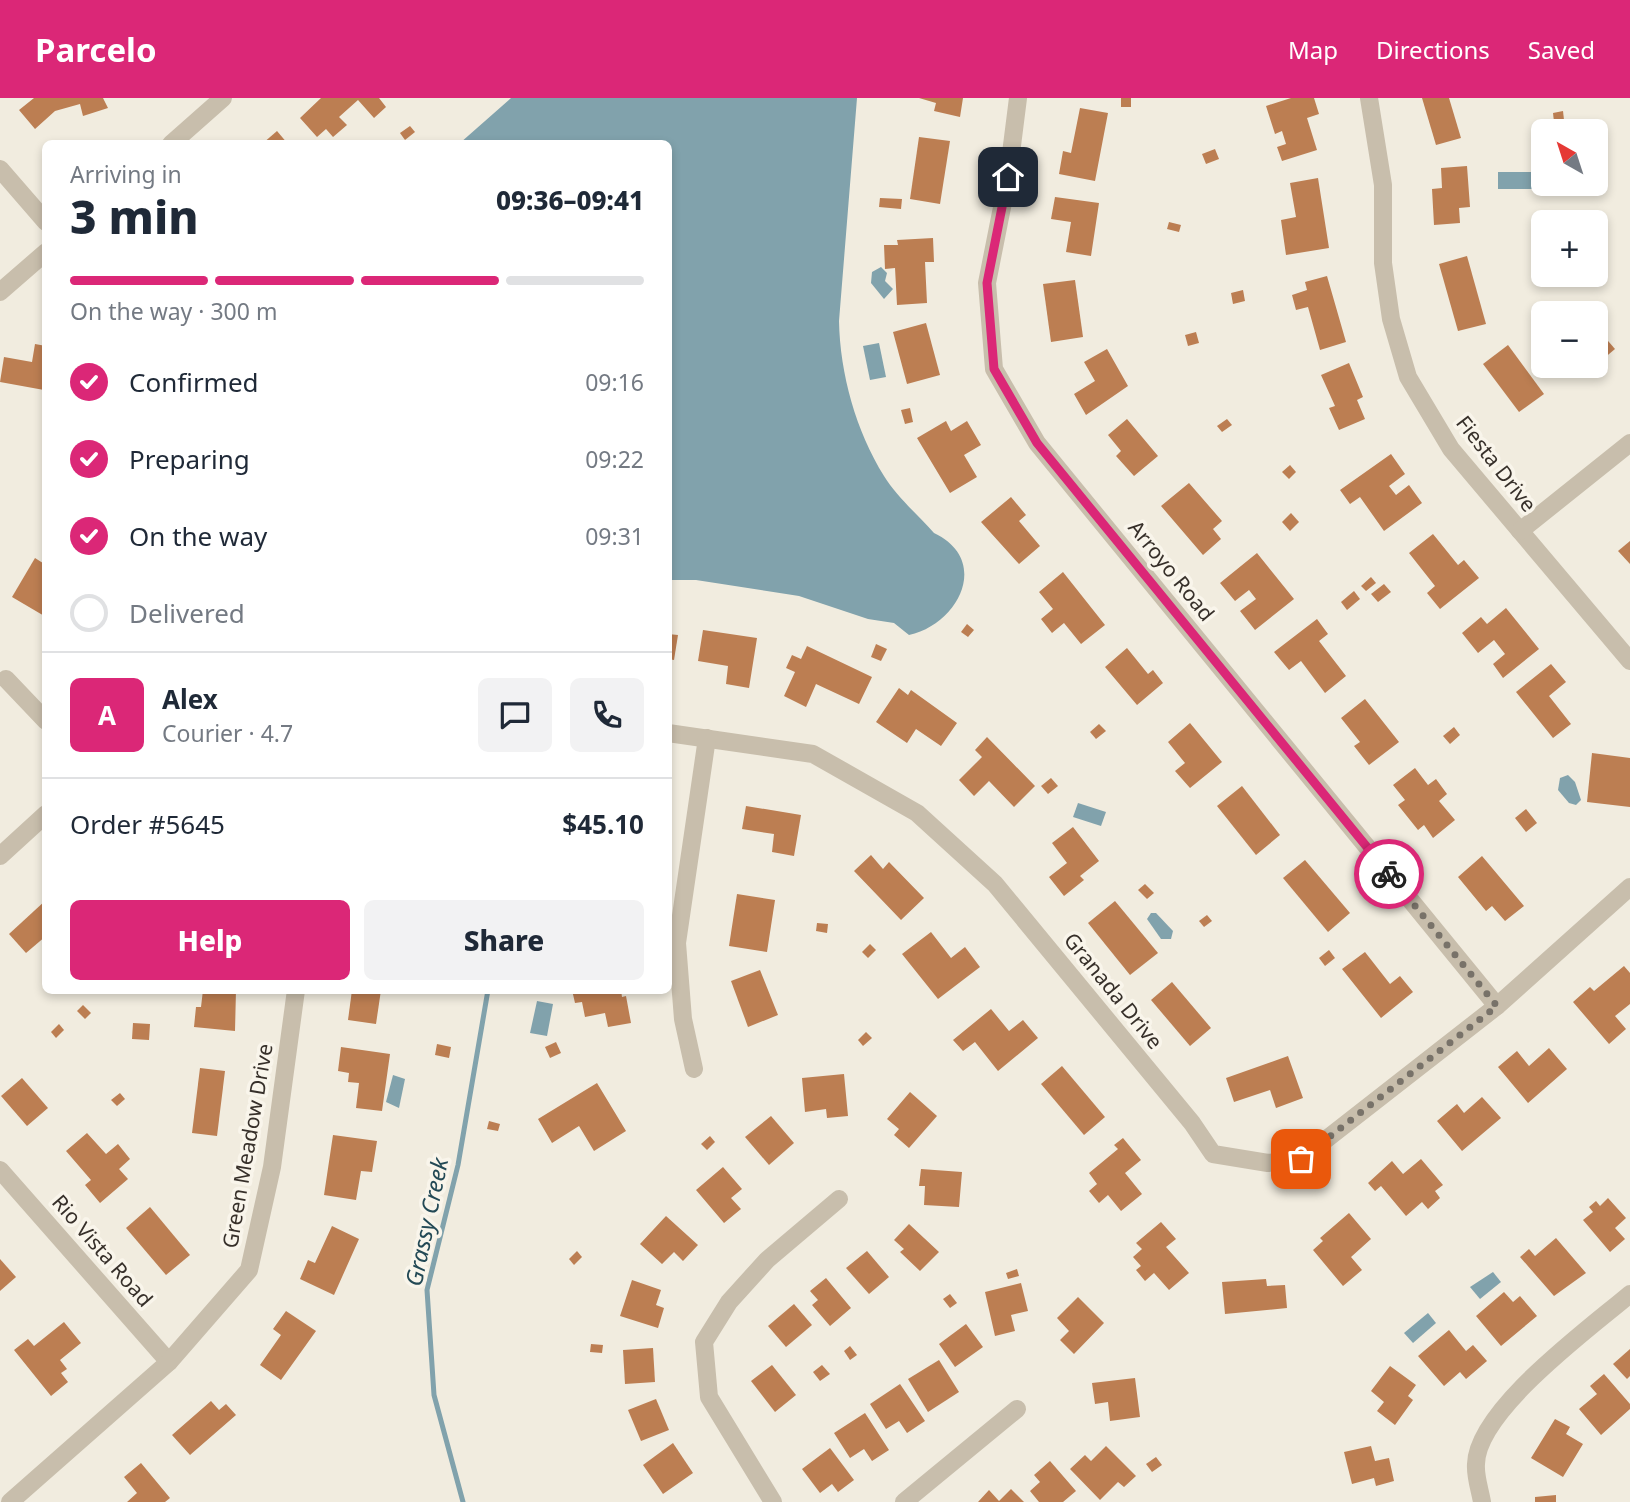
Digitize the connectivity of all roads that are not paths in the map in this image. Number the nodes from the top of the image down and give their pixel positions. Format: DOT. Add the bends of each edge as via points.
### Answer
graph roads {
  1 [pos="223,98"];
  2 [pos="1018,98"];
  3 [pos="1369,98"];
  4 [pos="176,140"];
  5 [pos="0,169"];
  6 [pos="42,217"];
  7 [pos="42,255"];
  8 [pos="0,292"];
  9 [pos="1630,443"];
  10 [pos="1520,531"];
  11 [pos="1630,661"];
  12 [pos="6,679"];
  13 [pos="42,717"];
  14 [pos="672,734"];
  15 [pos="707,738"];
  16 [pos="42,818"];
  17 [pos="0,856"];
  18 [pos="1630,887"];
  19 [pos="295,994"];
  20 [pos="1497,1006"];
  21 [pos="694,1069"];
  22 [pos="0,1170"];
  23 [pos="839,1199"];
  24 [pos="1630,1294"];
  25 [pos="169,1362"];
  26 [pos="1017,1409"];
  27 [pos="10,1502"];
  28 [pos="772,1502"];
  29 [pos="904,1502"];
  30 [pos="1482,1502"];
  1 -- 4 [label="street"];
  2 -- 20 [label="street, Arroyo Road" via="987,283 994,369 1037,443"];
  3 -- 10 [label="street, Fiesta Drive" via="1383,185 1383,263 1391,319 1408,377 1451,449"];
  5 -- 6 [label="street"];
  7 -- 8 [label="street"];
  9 -- 10 [label="street"];
  10 -- 11 [label="street, Fiesta Drive"];
  12 -- 13 [label="street"];
  14 -- 15 [label="street, Granada Drive"];
  15 -- 20 [label="street, Granada Drive" via="813,754 917,813 995,884 1213,1154 1268,1163 1301,1159"];
  15 -- 21 [label="street" via="677,943 683,1019"];
  16 -- 17 [label="street"];
  18 -- 20 [label="street, Granada Drive"];
  19 -- 25 [label="street, Green Meadow Drive" via="272,1167 249,1270"];
  22 -- 25 [label="street, Rio Vista Road"];
  23 -- 28 [label="street" via="767,1260 729,1302 704,1342 709,1397"];
  24 -- 30 [label="street" via="1513,1396 1482,1443 1475,1464"];
  25 -- 27 [label="street, Green Meadow Drive"];
  26 -- 29 [label="street"];
}
